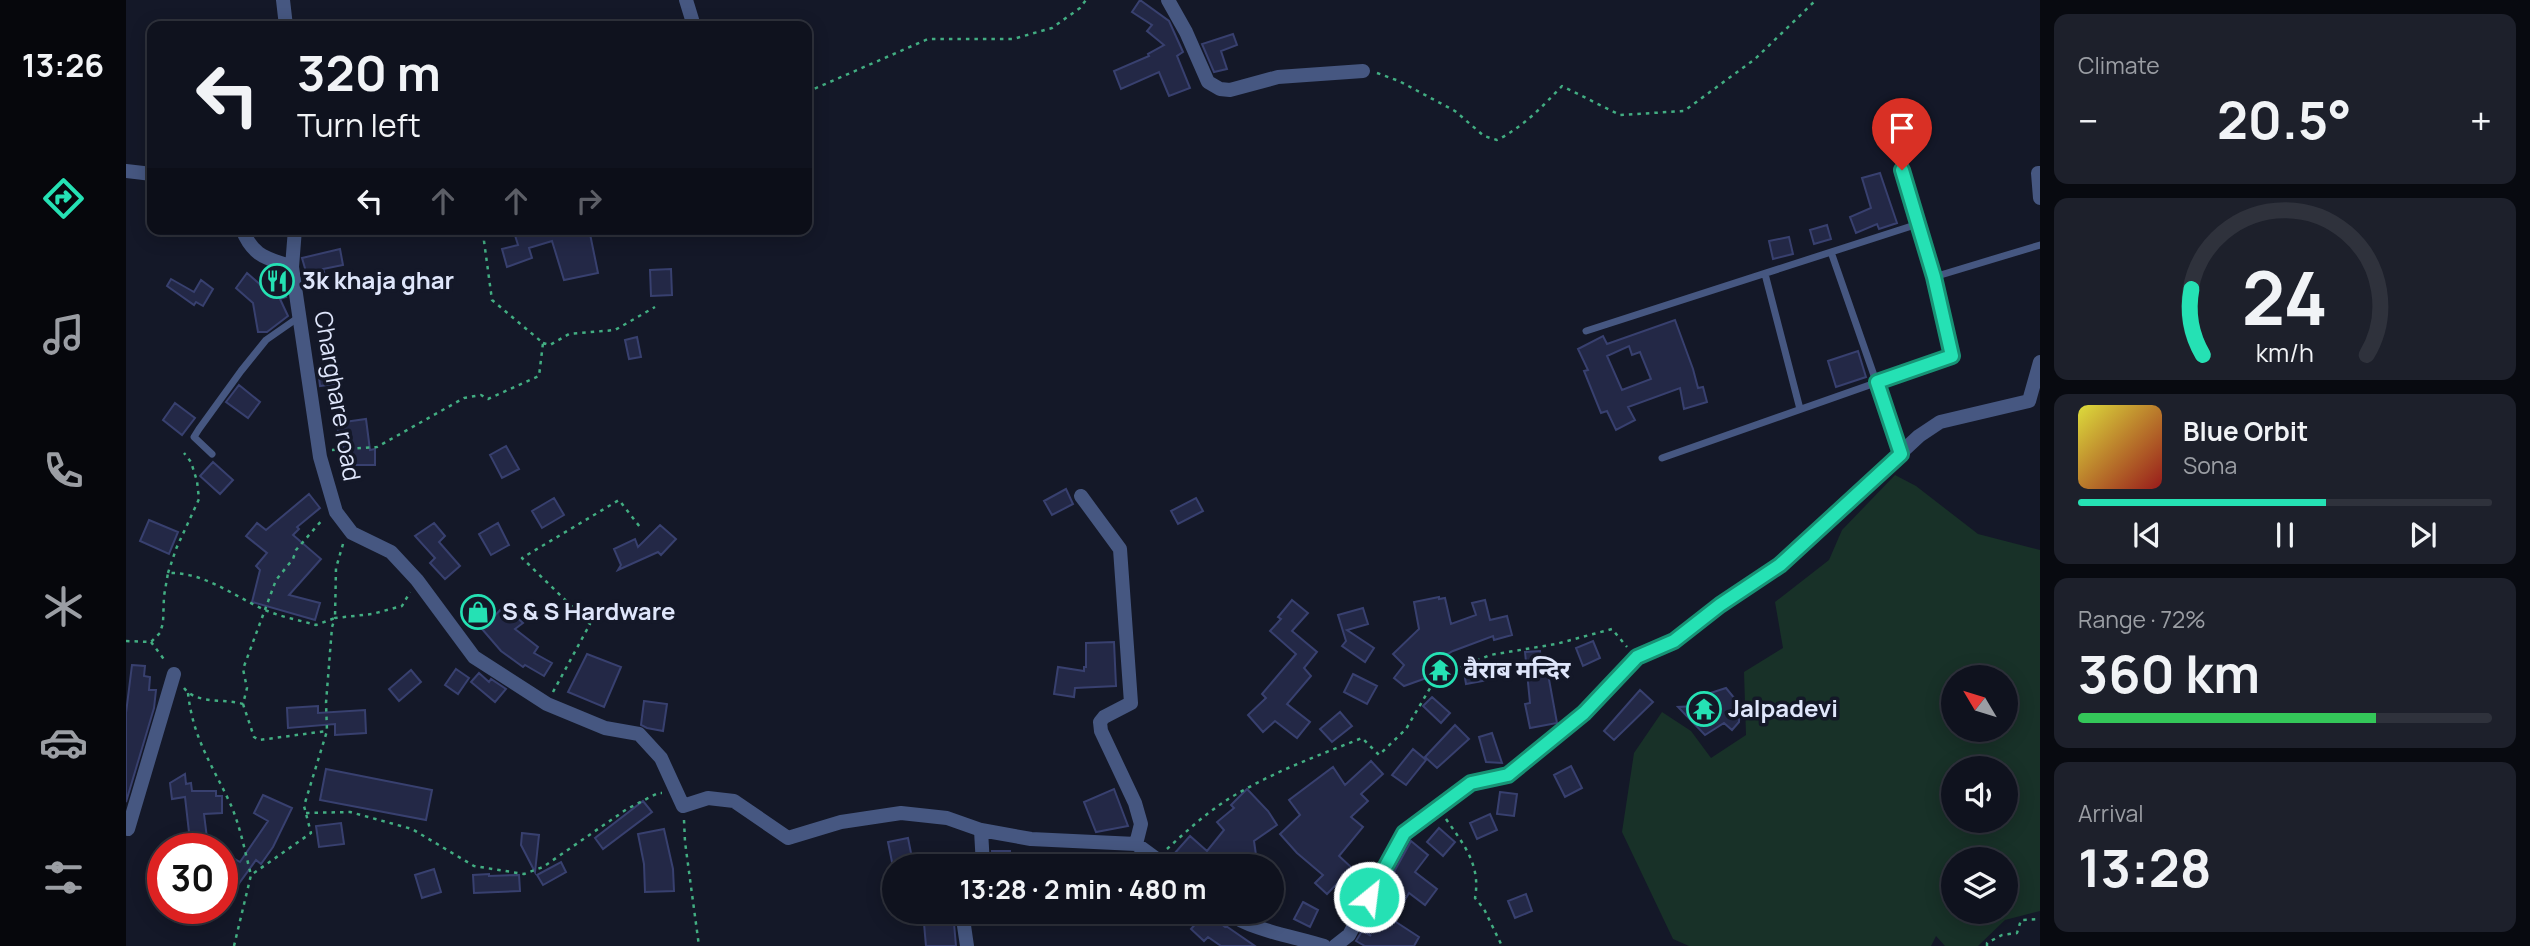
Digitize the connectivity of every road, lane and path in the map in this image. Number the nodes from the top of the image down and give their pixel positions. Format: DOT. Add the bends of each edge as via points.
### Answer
graph roads {
  1 [pos="284,0"];
  2 [pos="686,0"];
  3 [pos="1086,0"];
  4 [pos="1168,0"];
  5 [pos="1816,0"];
  6 [pos="286,21"];
  7 [pos="692,21"];
  8 [pos="1363,71"];
  9 [pos="812,90"];
  10 [pos="1902,170"];
  11 [pos="126,171"];
  12 [pos="147,173"];
  13 [pos="2040,173"];
  14 [pos="2040,198"];
  15 [pos="1918,225"];
  16 [pos="244,235"];
  17 [pos="295,235"];
  18 [pos="485,235"];
  19 [pos="2040,245"];
  20 [pos="1831,253"];
  21 [pos="292,267"];
  22 [pos="1765,274"];
  23 [pos="1934,277"];
  24 [pos="655,307"];
  25 [pos="300,316"];
  26 [pos="1586,331"];
  27 [pos="543,343"];
  28 [pos="2040,362"];
  29 [pos="1877,382"];
  30 [pos="1800,409"];
  31 [pos="320,451"];
  32 [pos="184,453"];
  33 [pos="212,454"];
  34 [pos="1901,454"];
  35 [pos="1662,457"];
  36 [pos="1081,496"];
  37 [pos="334,506"];
  38 [pos="640,527"];
  39 [pos="352,533"];
  40 [pos="168,573"];
  41 [pos="417,580"];
  42 [pos="264,610"];
  43 [pos="335,618"];
  44 [pos="126,641"];
  45 [pos="151,642"];
  46 [pos="1637,657"];
  47 [pos="174,674"];
  48 [pos="188,693"];
  49 [pos="243,704"];
  50 [pos="547,704"];
  51 [pos="327,731"];
  52 [pos="681,801"];
  53 [pos="1436,811"];
  54 [pos="306,813"];
  55 [pos="128,829"];
  56 [pos="981,830"];
  57 [pos="1136,844"];
  58 [pos="982,854"];
  59 [pos="1150,854"];
  60 [pos="1170,854"];
  61 [pos="251,876"];
  62 [pos="2040,919"];
  63 [pos="964,924"];
  64 [pos="1251,924"];
  65 [pos="234,946"];
  66 [pos="699,946"];
  67 [pos="967,946"];
  68 [pos="1324,946"];
  69 [pos="1335,946"];
  70 [pos="1502,946"];
  71 [pos="1987,946"];
  1 -- 6 [label="street"];
  2 -- 7 [label="street"];
  3 -- 9 [label="path" via="1052,29 1013,38 928,39"];
  4 -- 8 [label="street" via="1208,82 1220,89 1278,76"];
  5 -- 8 [label="path" via="1755,59 1684,111 1620,115 1562,86 1531,117 1497,140 1399,81"];
  10 -- 15 [label="lane"];
  11 -- 12 [label="street"];
  13 -- 14 [label="street"];
  15 -- 20 [label="lane"];
  15 -- 23 [label="lane"];
  16 -- 21 [label="street" via="258,255"];
  17 -- 21 [label="street, Charghare road"];
  18 -- 27 [label="path" via="492,300"];
  19 -- 23 [label="lane"];
  20 -- 22 [label="lane"];
  20 -- 29 [label="lane"];
  21 -- 25 [label="street, Charghare road"];
  22 -- 26 [label="lane"];
  22 -- 30 [label="lane"];
  23 -- 29 [label="lane" via="1952,356"];
  24 -- 27 [label="path" via="615,330 569,334 550,345"];
  25 -- 31 [label="street, Charghare road"];
  25 -- 33 [label="lane" via="266,340 199,429 194,437"];
  27 -- 31 [label="path" via="539,376 488,399 481,394 464,398 377,447"];
  28 -- 34 [label="street" via="2029,401 1940,422"];
  29 -- 30 [label="lane"];
  29 -- 34 [label="lane"];
  30 -- 35 [label="lane"];
  31 -- 37 [label="street, Charghare road"];
  32 -- 40 [label="path" via="191,462 199,499"];
  34 -- 46 [label="street" via="1780,565 1674,641"];
  36 -- 57 [label="street" via="1120,549 1132,703 1100,722 1138,813 1141,824"];
  37 -- 39 [label="street, Charghare road"];
  37 -- 42 [label="path" via="296,550 276,580"];
  38 -- 50 [label="path" via="619,500 522,558 590,624"];
  39 -- 41 [label="street" via="391,552"];
  39 -- 43 [label="path" via="342,545 336,568"];
  40 -- 42 [label="path" via="184,572"];
  40 -- 45 [label="path" via="163,624"];
  41 -- 43 [label="path" via="402,606"];
  41 -- 50 [label="street" via="474,657"];
  42 -- 43 [label="path" via="316,625"];
  42 -- 49 [label="path" via="243,669 247,688"];
  43 -- 51 [label="path"];
  44 -- 45 [label="path"];
  45 -- 47 [label="path"];
  46 -- 53 [label="street" via="1584,713 1508,775 1471,783"];
  46 -- 60 [label="path" via="1612,629 1490,655 1436,678 1406,729 1379,755 1362,738 1244,790 1213,809"];
  47 -- 48 [label="path"];
  47 -- 55 [label="street"];
  48 -- 49 [label="path" via="215,702"];
  48 -- 61 [label="path" via="191,718 212,772 231,804"];
  49 -- 51 [label="path" via="259,740"];
  50 -- 52 [label="street" via="605,728 639,734 660,758"];
  51 -- 54 [label="path" via="304,806"];
  52 -- 54 [label="path" via="658,793 543,867 524,874 474,866 412,829 350,813"];
  52 -- 56 [label="street" via="734,801 788,838 841,822 901,813 947,818"];
  52 -- 66 [label="path"];
  53 -- 69 [label="street" via="1404,833 1349,935"];
  53 -- 70 [label="path" via="1443,814 1474,863 1475,898"];
  54 -- 61 [label="path" via="311,833"];
  56 -- 57 [label="street"];
  56 -- 58 [label="street"];
  57 -- 59 [label="street"];
  61 -- 65 [label="path"];
  62 -- 71 [label="path" via="2021,920 2017,933 2002,935"];
  63 -- 67 [label="street"];
  64 -- 68 [label="street"];
}
